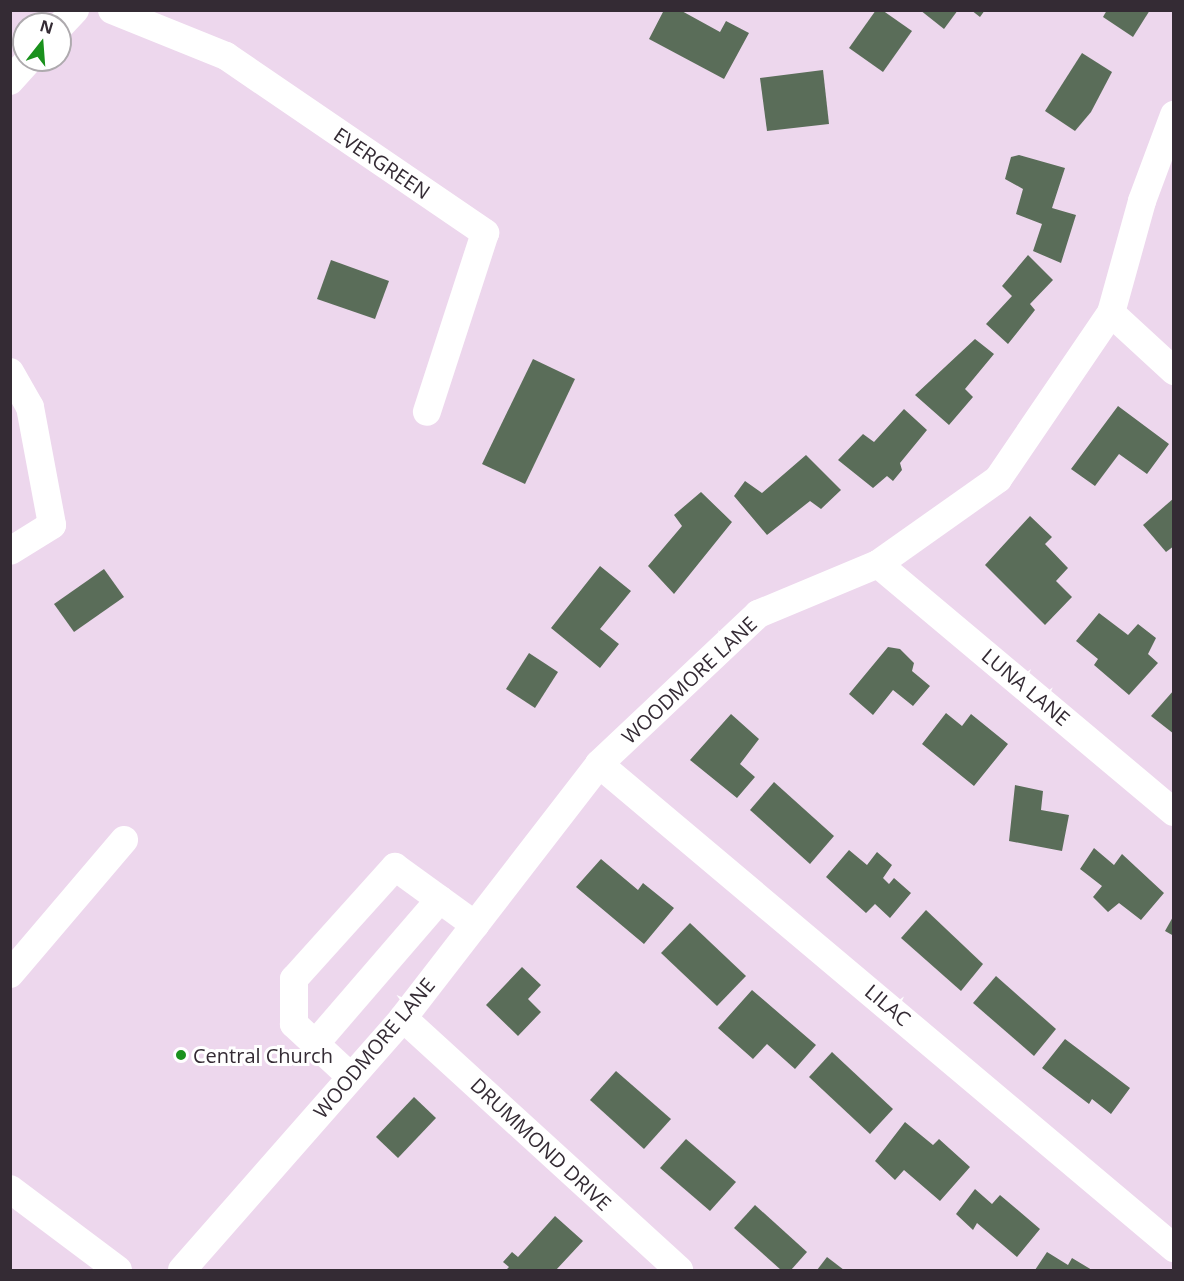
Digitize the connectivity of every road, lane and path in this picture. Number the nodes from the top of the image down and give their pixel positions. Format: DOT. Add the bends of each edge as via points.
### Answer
graph roads {
  1 [pos="112,10"];
  2 [pos="1173,115"];
  3 [pos="1111,313"];
  4 [pos="1173,371"];
  5 [pos="10,372"];
  6 [pos="427,412"];
  7 [pos="10,551"];
  8 [pos="878,564"];
  9 [pos="599,764"];
  10 [pos="1173,812"];
  11 [pos="124,840"];
  12 [pos="440,899"];
  13 [pos="475,925"];
  14 [pos="10,974"];
  15 [pos="403,1018"];
  16 [pos="315,1044"];
  17 [pos="351,1077"];
  18 [pos="10,1189"];
  19 [pos="1173,1248"];
  20 [pos="664,1266"];
  21 [pos="118,1270"];
  22 [pos="182,1270"];
  1 -- 6 [label="street, EVERGREEN" via="226,56 485,233"];
  2 -- 3 [label="street, WOODMORE LANE" via="1142,201"];
  3 -- 4 [label="street"];
  3 -- 8 [label="street, WOODMORE LANE" via="998,479"];
  5 -- 7 [label="street" via="30,407 52,525"];
  8 -- 9 [label="street, WOODMORE LANE" via="758,614"];
  8 -- 10 [label="street, LUNA LANE"];
  9 -- 13 [label="street, WOODMORE LANE"];
  9 -- 19 [label="street, LILAC"];
  11 -- 14 [label="street"];
  12 -- 13 [label="street"];
  12 -- 16 [label="street"];
  12 -- 16 [label="street" via="395,867 294,979 294,1024"];
  13 -- 15 [label="street, WOODMORE LANE"];
  15 -- 17 [label="street, WOODMORE LANE"];
  15 -- 20 [label="street, DRUMMOND DRIVE"];
  16 -- 17 [label="street"];
  17 -- 22 [label="street, WOODMORE LANE"];
  18 -- 21 [label="street"];
}
